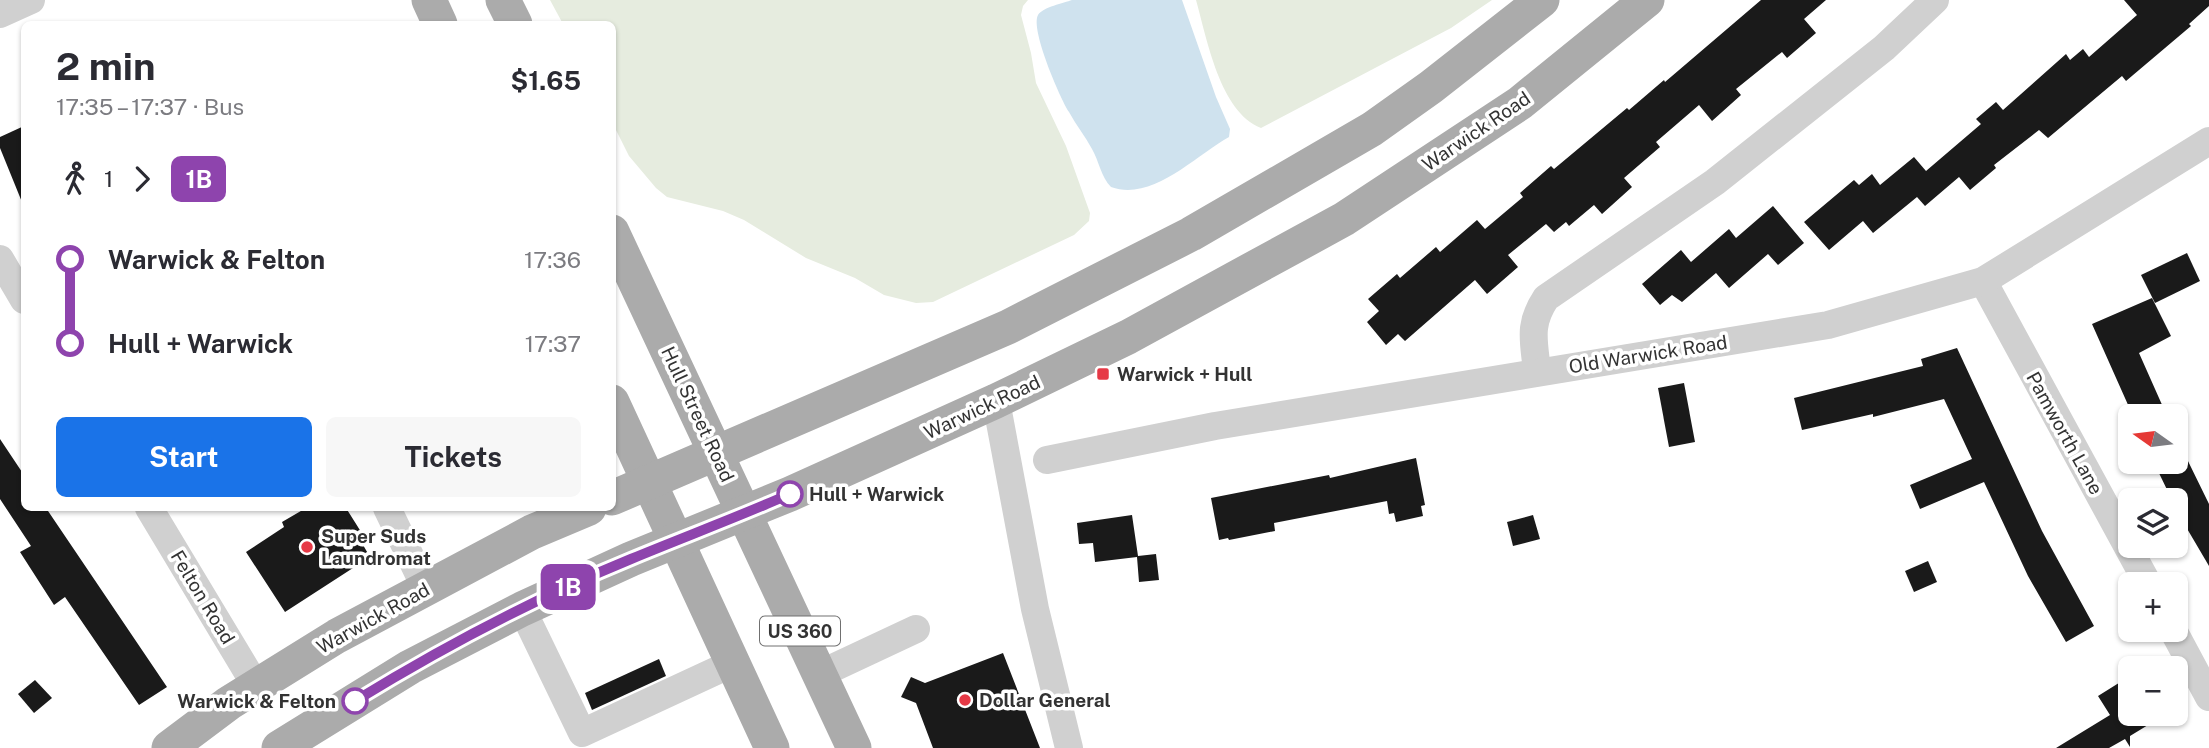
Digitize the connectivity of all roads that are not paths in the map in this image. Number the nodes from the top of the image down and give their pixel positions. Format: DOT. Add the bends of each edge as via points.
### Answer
graph roads {
  1 [pos="31,0"];
  2 [pos="429,0"];
  3 [pos="503,0"];
  4 [pos="1542,0"];
  5 [pos="1647,0"];
  6 [pos="1935,0"];
  7 [pos="0,14"];
  8 [pos="439,21"];
  9 [pos="514,21"];
  10 [pos="2209,141"];
  11 [pos="616,240"];
  12 [pos="0,259"];
  13 [pos="1983,281"];
  14 [pos="21,294"];
  15 [pos="1537,371"];
  16 [pos="996,401"];
  17 [pos="616,410"];
  18 [pos="717,453"];
  19 [pos="1047,460"];
  20 [pos="649,482"];
  21 [pos="616,496"];
  22 [pos="151,511"];
  23 [pos="388,511"];
  24 [pos="582,511"];
  25 [pos="746,514"];
  26 [pos="677,541"];
  27 [pos="2141,572"];
  28 [pos="426,589"];
  29 [pos="522,609"];
  30 [pos="916,629"];
  31 [pos="2180,642"];
  32 [pos="733,663"];
  33 [pos="820,674"];
  34 [pos="256,686"];
  35 [pos="2209,696"];
  36 [pos="169,748"];
  37 [pos="279,748"];
  38 [pos="772,748"];
  39 [pos="854,748"];
  40 [pos="1069,748"];
  1 -- 7 [label="street"];
  2 -- 8 [label="main road"];
  3 -- 9 [label="main road"];
  4 -- 18 [label="main road" via="1372,129 1191,234 1008,327"];
  5 -- 16 [label="main road, Warwick Road" via="1520,103 1344,219 1128,337"];
  6 -- 15 [label="street" via="1884,48 1715,181 1546,298 1533,325"];
  10 -- 13 [label="street, Old Warwick Road"];
  11 -- 18 [label="main road, Hull Street Road / US 360"];
  12 -- 14 [label="street"];
  13 -- 15 [label="street, Old Warwick Road" via="1828,325"];
  13 -- 27 [label="street, Pamworth Lane"];
  15 -- 19 [label="street, Old Warwick Road"];
  16 -- 25 [label="main road, Warwick Road"];
  16 -- 40 [label="street" via="1035,608"];
  17 -- 20 [label="main road"];
  18 -- 20 [label="main road"];
  18 -- 25 [label="main road, Hull Street Road / US 360"];
  20 -- 21 [label="main road"];
  20 -- 26 [label="main road"];
  22 -- 34 [label="street, Felton Road"];
  23 -- 28 [label="street"];
  24 -- 28 [label="main road, Warwick Road" via="532,531"];
  25 -- 26 [label="main road, Warwick Road"];
  25 -- 33 [label="main road, Hull Street Road / US 360"];
  26 -- 29 [label="main road, Warwick Road"];
  26 -- 32 [label="main road"];
  28 -- 34 [label="main road, Warwick Road"];
  29 -- 32 [label="street" via="582,733"];
  29 -- 37 [label="main road, Warwick Road" via="410,667"];
  30 -- 33 [label="street"];
  31 -- 35 [label="street"];
  32 -- 38 [label="main road"];
  33 -- 39 [label="main road, Hull Street Road / US 360"];
  34 -- 36 [label="main road, Warwick Road"];
}
